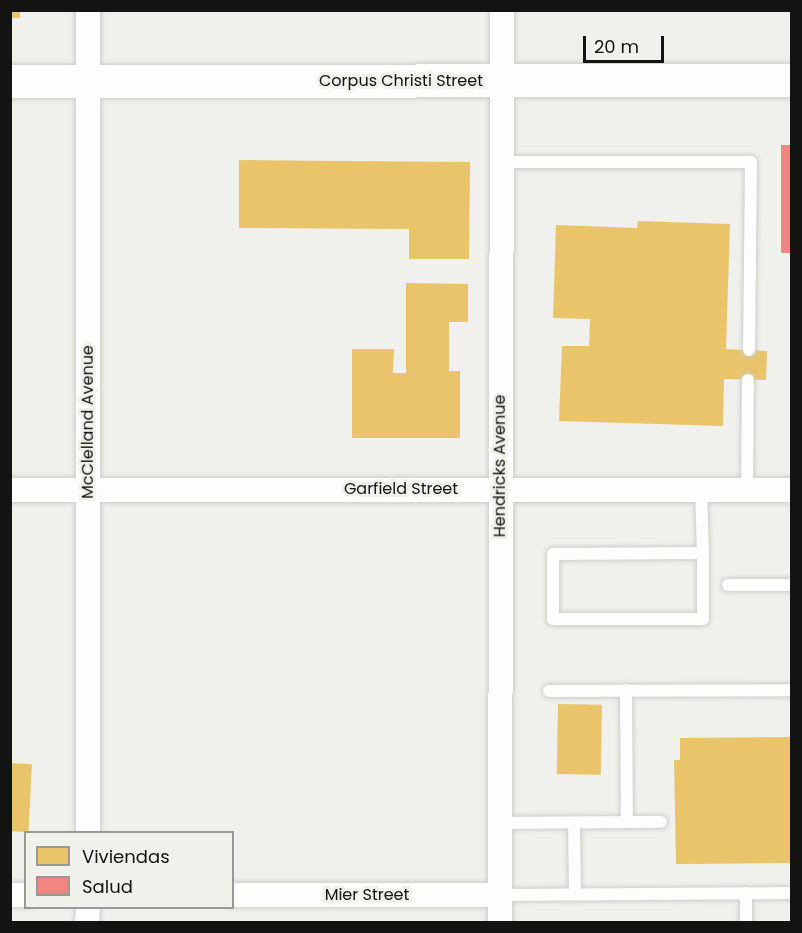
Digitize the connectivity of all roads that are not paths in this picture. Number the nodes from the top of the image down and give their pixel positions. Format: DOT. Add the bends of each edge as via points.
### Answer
graph roads {
  1 [pos="88,10"];
  2 [pos="502,10"];
  3 [pos="792,80"];
  4 [pos="10,81"];
  5 [pos="88,81"];
  6 [pos="502,81"];
  7 [pos="501,162"];
  8 [pos="749,350"];
  9 [pos="748,380"];
  10 [pos="10,489"];
  11 [pos="500,489"];
  12 [pos="88,490"];
  13 [pos="701,490"];
  14 [pos="747,490"];
  15 [pos="792,490"];
  16 [pos="703,554"];
  17 [pos="728,585"];
  18 [pos="792,585"];
  19 [pos="626,690"];
  20 [pos="792,690"];
  21 [pos="549,691"];
  22 [pos="627,822"];
  23 [pos="661,822"];
  24 [pos="501,823"];
  25 [pos="574,823"];
  26 [pos="88,831"];
  27 [pos="575,893"];
  28 [pos="746,893"];
  29 [pos="792,893"];
  30 [pos="234,895"];
  31 [pos="501,895"];
  32 [pos="501,922"];
  33 [pos="746,922"];
  1 -- 5 [label="street, McClelland Avenue"];
  2 -- 6 [label="street, Hendricks Avenue"];
  3 -- 6 [label="main road, Corpus Christi Street"];
  4 -- 5 [label="main road, Corpus Christi Street"];
  5 -- 6 [label="main road, Corpus Christi Street"];
  5 -- 12 [label="street, McClelland Avenue"];
  6 -- 7 [label="street, Hendricks Avenue"];
  7 -- 8 [label="lane" via="751,162"];
  7 -- 11 [label="street, Hendricks Avenue"];
  9 -- 14 [label="lane"];
  10 -- 12 [label="street, Garfield Street"];
  11 -- 12 [label="street, Garfield Street"];
  11 -- 13 [label="street, Garfield Street"];
  11 -- 24 [label="street, Hendricks Avenue"];
  12 -- 26 [label="street, McClelland Avenue"];
  13 -- 14 [label="street, Garfield Street"];
  13 -- 16 [label="lane"];
  14 -- 15 [label="street, Garfield Street"];
  16 -- 16 [label="lane" via="553,554 553,619 703,619"];
  17 -- 18 [label="lane"];
  19 -- 20 [label="lane"];
  19 -- 21 [label="lane"];
  19 -- 22 [label="lane"];
  22 -- 23 [label="lane"];
  22 -- 25 [label="lane"];
  24 -- 25 [label="lane"];
  24 -- 31 [label="street, Hendricks Avenue"];
  25 -- 27 [label="lane"];
  27 -- 28 [label="lane"];
  27 -- 31 [label="lane"];
  28 -- 29 [label="lane"];
  28 -- 33 [label="lane"];
  30 -- 31 [label="street, Mier Street"];
  31 -- 32 [label="street, Hendricks Avenue"];
}
